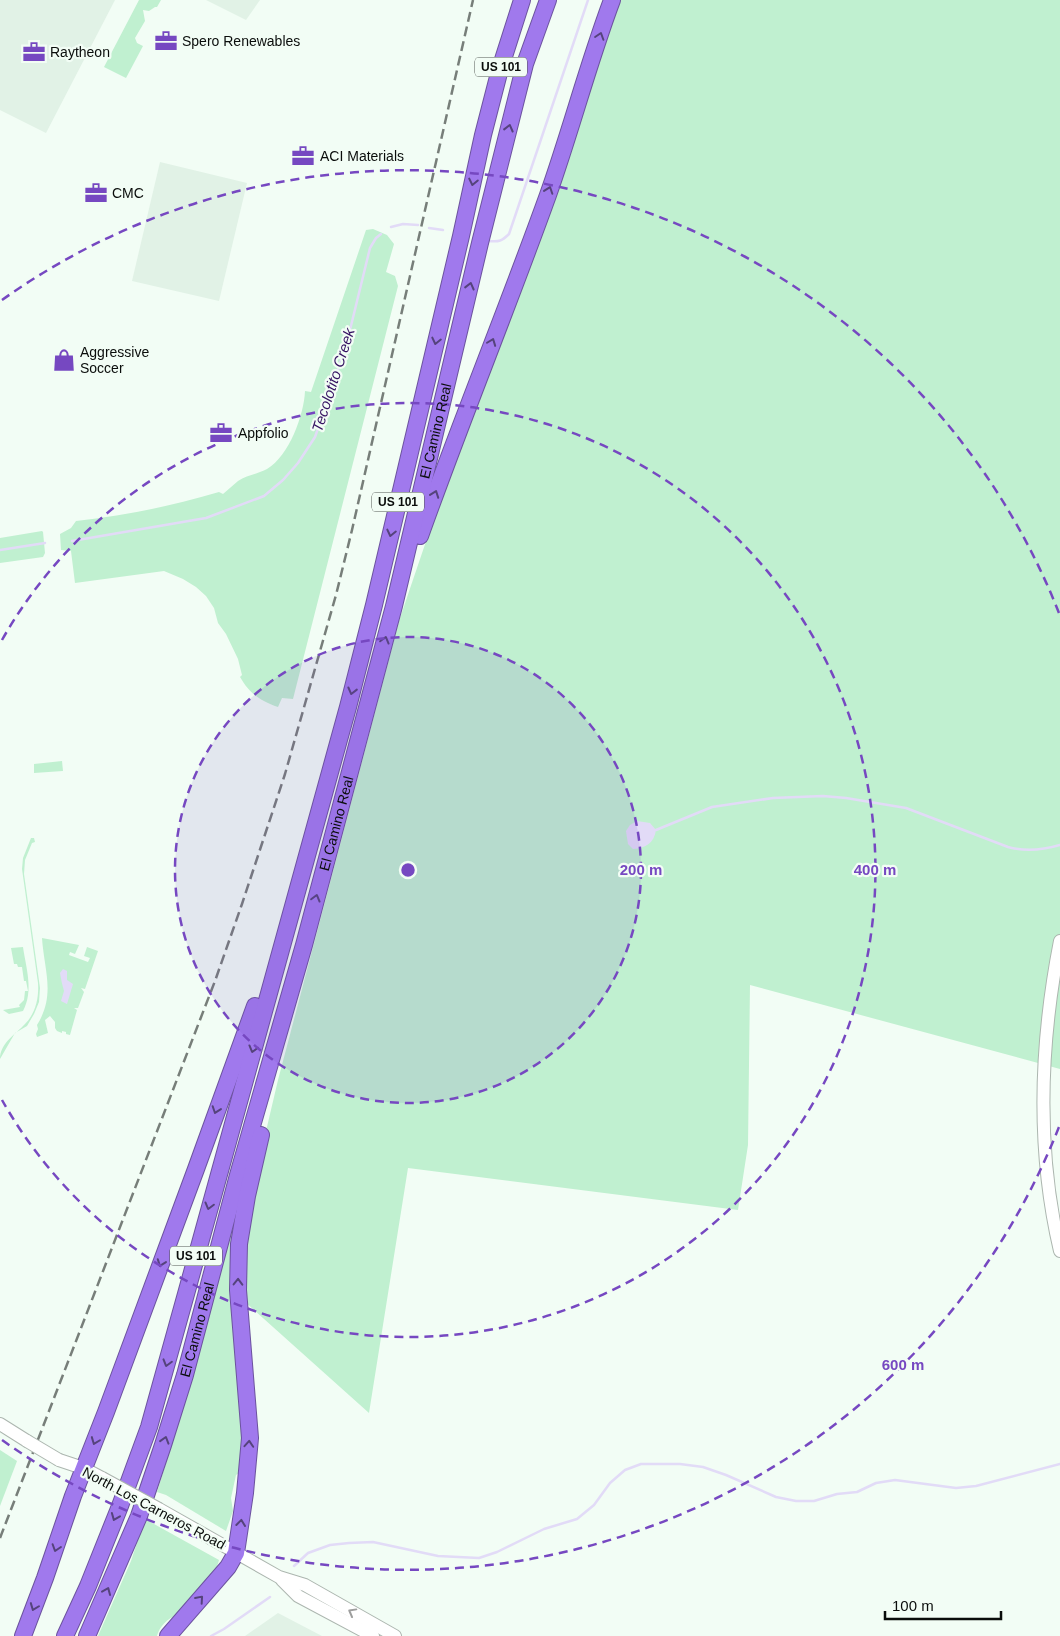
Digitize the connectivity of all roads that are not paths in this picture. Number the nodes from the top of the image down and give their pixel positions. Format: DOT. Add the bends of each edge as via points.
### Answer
graph roads {
  1 [pos="510,0"];
  2 [pos="522,0"];
  3 [pos="548,0"];
  4 [pos="612,0"];
  5 [pos="483,135"];
  6 [pos="394,606"];
  7 [pos="303,867"];
  8 [pos="1060,941"];
  9 [pos="304,945"];
  10 [pos="1060,1251"];
  11 [pos="0,1424"];
  12 [pos="83,1468"];
  13 [pos="236,1552"];
  14 [pos="279,1577"];
  15 [pos="23,1636"];
  16 [pos="65,1636"];
  17 [pos="87,1636"];
  18 [pos="168,1636"];
  19 [pos="373,1636"];
  20 [pos="395,1636"];
  1 -- 5 [label="highway" via="482,105"];
  2 -- 5 [label="highway, El Camino Real / US 101"];
  6 -- 3 [label="highway, El Camino Real / US 101, one-way" via="525,64"];
  6 -- 4 [label="highway, one-way" via="548,193"];
  5 -- 7 [label="highway, El Camino Real / US 101, one-way" via="374,605"];
  9 -- 6 [label="highway, El Camino Real / US 101, one-way"];
  7 -- 12 [label="highway, one-way" via="292,882 265,977"];
  7 -- 16 [label="highway, El Camino Real / US 101, one-way" via="148,1427 92,1577"];
  8 -- 10 [label="main road" via="1047,1023 1043,1107 1050,1198"];
  13 -- 9 [label="highway, one-way" via="250,1438 238,1290 240,1244 247,1196"];
  17 -- 9 [label="highway, El Camino Real / US 101, one-way" via="139,1516 163,1445"];
  11 -- 12 [label="main road, North Los Carneros Road, bridge" via="60,1460"];
  12 -- 13 [label="main road, North Los Carneros Road, bridge"];
  12 -- 15 [label="highway, one-way"];
  13 -- 14 [label="main road, North Los Carneros Road"];
  18 -- 13 [label="highway, one-way" via="228,1567"];
  14 -- 19 [label="main road, North Los Carneros Road" via="298,1596"];
  20 -- 14 [label="main road, North Los Carneros Road, one-way" via="305,1585"];
}
